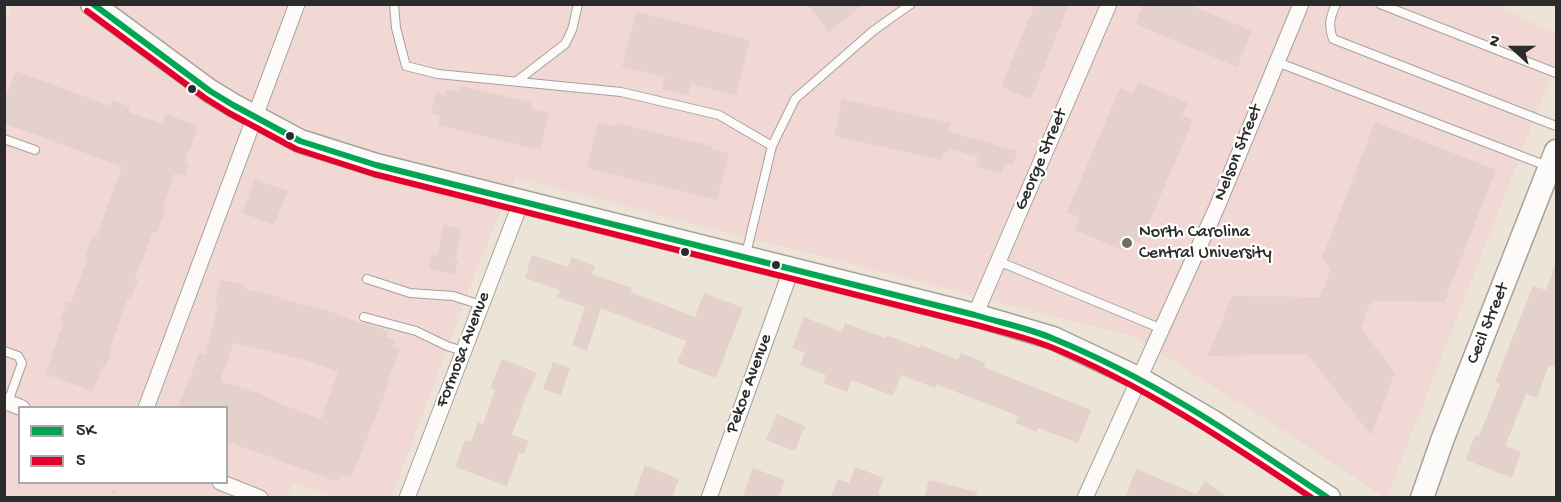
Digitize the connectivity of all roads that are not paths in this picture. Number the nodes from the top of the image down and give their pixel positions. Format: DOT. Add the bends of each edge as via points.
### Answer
graph roads {
  1 [pos="92,4"];
  2 [pos="297,4"];
  3 [pos="394,4"];
  4 [pos="578,4"];
  5 [pos="911,4"];
  6 [pos="1109,4"];
  7 [pos="1301,4"];
  8 [pos="1336,4"];
  9 [pos="1380,4"];
  10 [pos="1277,62"];
  11 [pos="1557,73"];
  12 [pos="518,81"];
  13 [pos="255,116"];
  14 [pos="1557,126"];
  15 [pos="4,139"];
  16 [pos="772,146"];
  17 [pos="35,150"];
  18 [pos="1553,159"];
  19 [pos="520,202"];
  20 [pos="745,259"];
  21 [pos="998,261"];
  22 [pos="791,270"];
  23 [pos="367,279"];
  24 [pos="481,305"];
  25 [pos="975,315"];
  26 [pos="364,317"];
  27 [pos="1162,329"];
  28 [pos="4,351"];
  29 [pos="463,351"];
  30 [pos="1140,379"];
  31 [pos="11,404"];
  32 [pos="147,406"];
  33 [pos="223,484"];
  34 [pos="260,498"];
  35 [pos="407,498"];
  36 [pos="709,498"];
  37 [pos="1085,498"];
  38 [pos="1329,498"];
  39 [pos="1422,498"];
  1 -- 13 [label="main road" via="210,91"];
  2 -- 13 [label="street"];
  3 -- 12 [label="lane" via="406,66 438,74"];
  4 -- 12 [label="lane" via="565,44"];
  5 -- 16 [label="lane" via="873,31 795,99"];
  6 -- 21 [label="street, George Street"];
  7 -- 10 [label="street, Nelson Street"];
  8 -- 14 [label="lane" via="1329,29 1334,39"];
  9 -- 11 [label="lane"];
  10 -- 18 [label="lane"];
  10 -- 27 [label="street, Nelson Street"];
  12 -- 16 [label="lane" via="621,92 719,115"];
  13 -- 19 [label="main road" via="300,141 355,159"];
  13 -- 32 [label="street"];
  15 -- 17 [label="lane"];
  16 -- 20 [label="lane"];
  18 -- 39 [label="main road, Cecil Street"];
  19 -- 20 [label="main road"];
  19 -- 24 [label="street, Formosa Avenue"];
  20 -- 22 [label="main road"];
  21 -- 25 [label="street, George Street"];
  21 -- 27 [label="lane"];
  22 -- 25 [label="main road"];
  22 -- 36 [label="street, Pekoe Avenue"];
  23 -- 24 [label="lane" via="410,293 453,296"];
  24 -- 29 [label="street, Formosa Avenue"];
  25 -- 30 [label="main road" via="1053,338"];
  26 -- 29 [label="lane" via="416,331"];
  27 -- 30 [label="street, Nelson Street"];
  28 -- 31 [label="lane" via="18,356 22,363"];
  29 -- 35 [label="street, Formosa Avenue"];
  30 -- 37 [label="street, Nelson Street"];
  30 -- 38 [label="main road"];
  33 -- 34 [label="street"];
}
